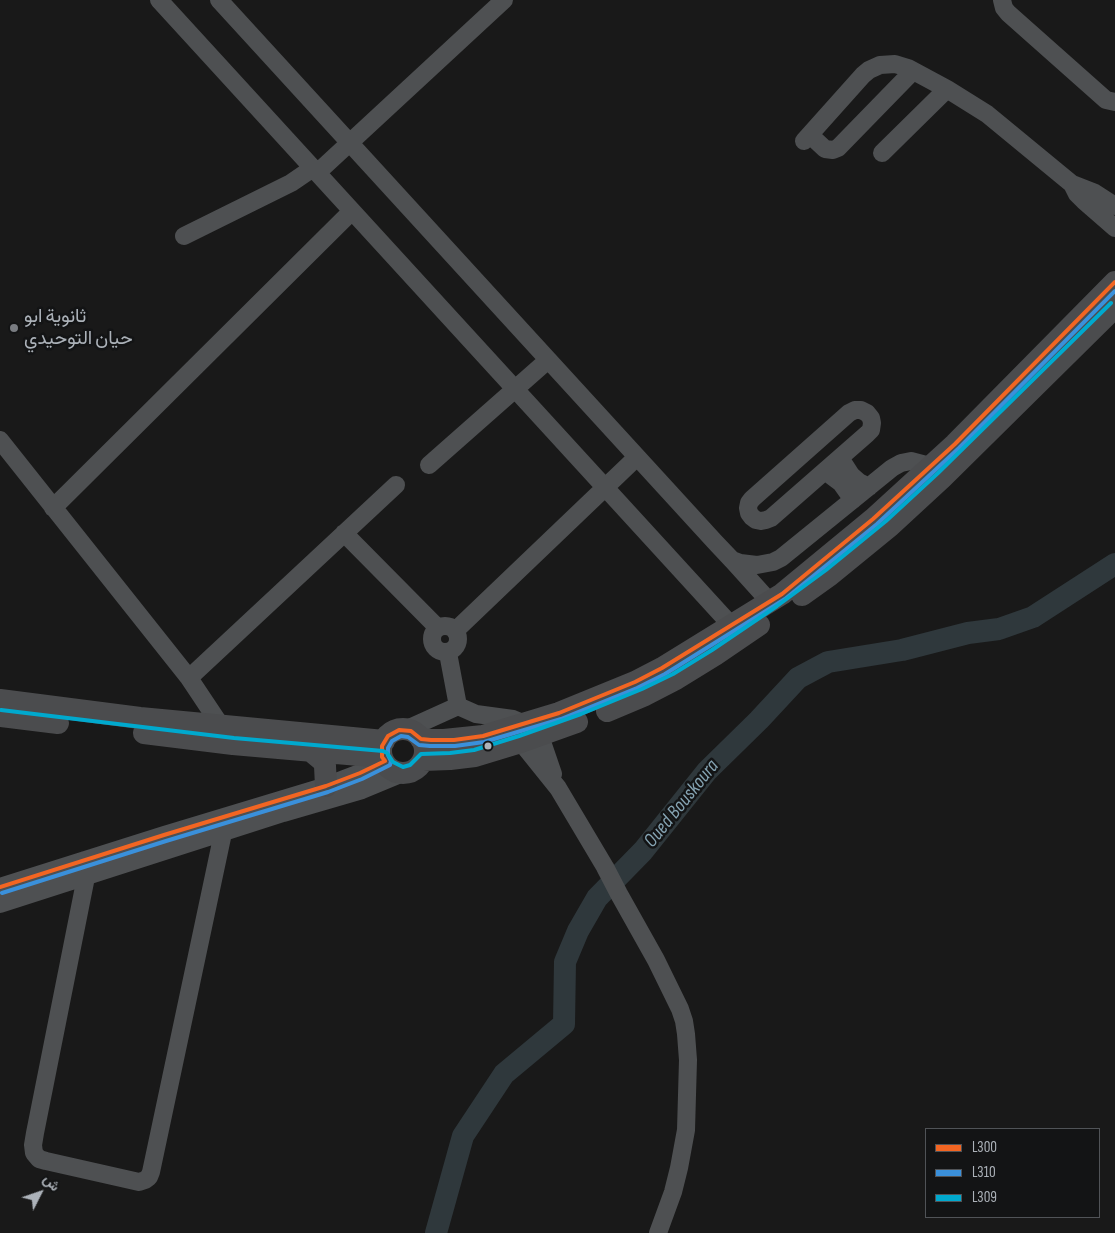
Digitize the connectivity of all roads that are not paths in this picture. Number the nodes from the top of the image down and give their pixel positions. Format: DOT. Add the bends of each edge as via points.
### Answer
graph roads {
  1 [pos="159,0"];
  2 [pos="218,0"];
  3 [pos="504,0"];
  4 [pos="1002,0"];
  5 [pos="913,70"];
  6 [pos="947,89"];
  7 [pos="1115,102"];
  8 [pos="349,143"];
  9 [pos="882,152"];
  10 [pos="315,171"];
  11 [pos="1072,184"];
  12 [pos="1115,206"];
  13 [pos="352,211"];
  14 [pos="1115,228"];
  15 [pos="184,236"];
  16 [pos="1115,282"];
  17 [pos="1115,306"];
  18 [pos="548,360"];
  19 [pos="515,389"];
  20 [pos="0,440"];
  21 [pos="812,445"];
  22 [pos="637,457"];
  23 [pos="832,465"];
  24 [pos="429,466"];
  25 [pos="936,472"];
  26 [pos="396,485"];
  27 [pos="869,487"];
  28 [pos="605,488"];
  29 [pos="853,500"];
  30 [pos="53,508"];
  31 [pos="344,533"];
  32 [pos="732,560"];
  33 [pos="769,601"];
  34 [pos="731,625"];
  35 [pos="447,629"];
  36 [pos="189,678"];
  37 [pos="0,700"];
  38 [pos="458,706"];
  39 [pos="0,716"];
  40 [pos="221,726"];
  41 [pos="529,734"];
  42 [pos="417,743"];
  43 [pos="311,751"];
  44 [pos="388,758"];
  45 [pos="326,786"];
  46 [pos="223,833"];
  47 [pos="85,869"];
  48 [pos="0,887"];
  49 [pos="0,904"];
  50 [pos="658,1233"];
  1 -- 10 [label="street"];
  2 -- 8 [label="street"];
  3 -- 8 [label="street"];
  4 -- 7 [label="street" via="1008,14 1106,100"];
  5 -- 5 [label="street" via="887,63 869,70 807,138 825,149 838,148"];
  5 -- 6 [label="street"];
  6 -- 9 [label="street"];
  6 -- 11 [label="street" via="987,114"];
  8 -- 10 [label="street"];
  8 -- 18 [label="street"];
  10 -- 13 [label="street"];
  10 -- 15 [label="street"];
  11 -- 12 [label="street" via="1095,192"];
  11 -- 14 [label="street" via="1077,194"];
  13 -- 19 [label="street"];
  13 -- 30 [label="street"];
  16 -- 25 [label="main road" via="955,444"];
  17 -- 25 [label="main road"];
  18 -- 19 [label="street"];
  18 -- 22 [label="street"];
  19 -- 24 [label="street"];
  19 -- 28 [label="street"];
  20 -- 30 [label="street"];
  21 -- 23 [label="street"];
  21 -- 23 [label="street" via="850,412 861,410 867,413 871,430"];
  21 -- 23 [label="street" via="752,499 748,508 752,518 762,522 766,520"];
  22 -- 28 [label="street"];
  22 -- 32 [label="street"];
  23 -- 27 [label="street"];
  23 -- 29 [label="street"];
  25 -- 27 [label="street" via="911,461 901,463"];
  25 -- 33 [label="main road"];
  25 -- 41 [label="main road" via="890,526 830,575 715,655 645,695 582,720"];
  26 -- 31 [label="street"];
  27 -- 29 [label="street"];
  28 -- 34 [label="street"];
  28 -- 35 [label="street"];
  29 -- 32 [label="street" via="773,562 757,566"];
  30 -- 36 [label="street"];
  31 -- 35 [label="street"];
  31 -- 36 [label="street"];
  32 -- 33 [label="street"];
  33 -- 34 [label="main road"];
  34 -- 41 [label="main road" via="662,668 559,713"];
  35 -- 38 [label="street" via="435,630 432,644 438,651 448,653"];
  36 -- 40 [label="street"];
  37 -- 40 [label="main road"];
  38 -- 41 [label="street" via="476,714 513,719"];
  38 -- 42 [label="street"];
  39 -- 43 [label="main road"];
  40 -- 44 [label="main road"];
  41 -- 42 [label="main road" via="475,756 450,759"];
  41 -- 50 [label="street" via="605,867 680,1009 688,1060 684,1147"];
  42 -- 44 [label="main road" via="399,730 393,732 388,736"];
  42 -- 44 [label="main road" via="418,768 413,771"];
  43 -- 44 [label="main road"];
  43 -- 45 [label="main road" via="323,761"];
  44 -- 45 [label="street"];
  44 -- 46 [label="street" via="362,790"];
  45 -- 47 [label="street"];
  46 -- 47 [label="street"];
  46 -- 47 [label="street" via="149,1177 139,1182 46,1161 34,1153 35,1133"];
  47 -- 48 [label="street"];
  47 -- 49 [label="street"];
}
